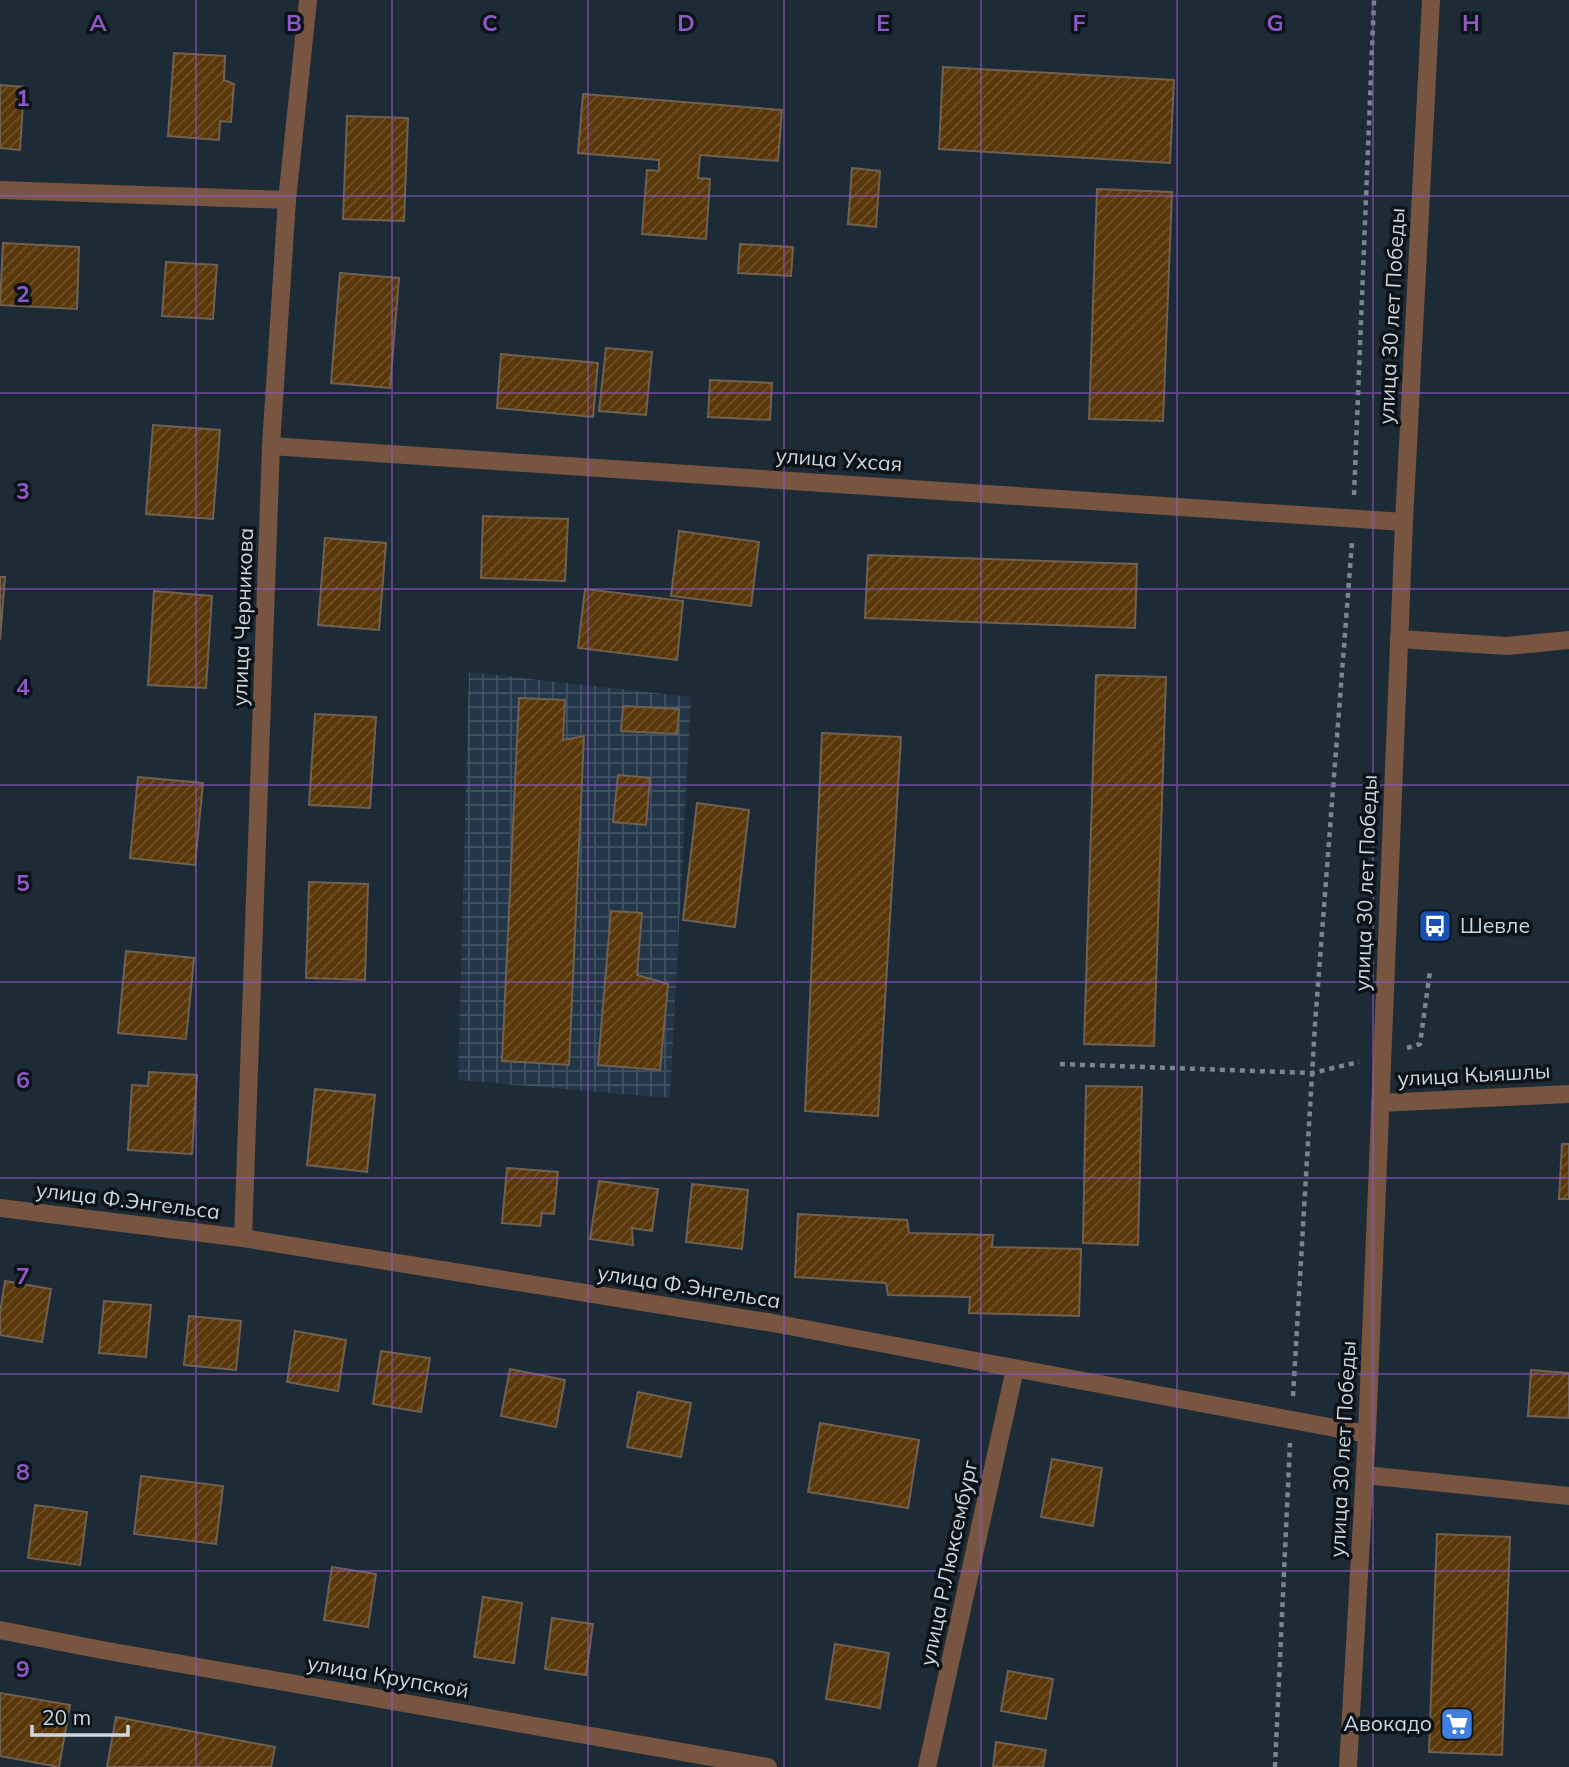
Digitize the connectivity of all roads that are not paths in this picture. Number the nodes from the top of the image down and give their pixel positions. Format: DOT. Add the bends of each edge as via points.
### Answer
graph roads {
  1 [pos="308,0"];
  2 [pos="1431,0"];
  3 [pos="0,190"];
  4 [pos="287,200"];
  5 [pos="271,446"];
  6 [pos="1404,522"];
  7 [pos="1399,639"];
  8 [pos="1569,640"];
  9 [pos="1569,1094"];
  10 [pos="1380,1103"];
  11 [pos="0,1208"];
  12 [pos="243,1238"];
  13 [pos="1015,1369"];
  14 [pos="1367,1434"];
  15 [pos="1365,1475"];
  16 [pos="1569,1496"];
  17 [pos="0,1630"];
  18 [pos="768,1767"];
  19 [pos="927,1767"];
  20 [pos="1348,1767"];
  1 -- 4 [label="street, улица Черникова"];
  2 -- 6 [label="street, улица 30 лет Победы"];
  3 -- 4 [label="street"];
  4 -- 5 [label="street, улица Черникова"];
  5 -- 6 [label="street, улица Ухсая"];
  5 -- 12 [label="street, улица Черникова"];
  6 -- 7 [label="street, улица 30 лет Победы"];
  7 -- 8 [label="street" via="1507,646"];
  7 -- 10 [label="street, улица 30 лет Победы"];
  9 -- 10 [label="street, улица Кыяшлы"];
  10 -- 14 [label="street, улица 30 лет Победы"];
  11 -- 12 [label="street, улица Ф.Энгельса"];
  12 -- 13 [label="street, улица Ф.Энгельса" via="773,1323"];
  13 -- 14 [label="street, улица Ф.Энгельса"];
  13 -- 19 [label="street, улица Р.Люксембург"];
  14 -- 15 [label="street, улица 30 лет Победы"];
  15 -- 16 [label="street"];
  15 -- 20 [label="street, улица 30 лет Победы"];
  17 -- 18 [label="street, улица Крупской"];
}
